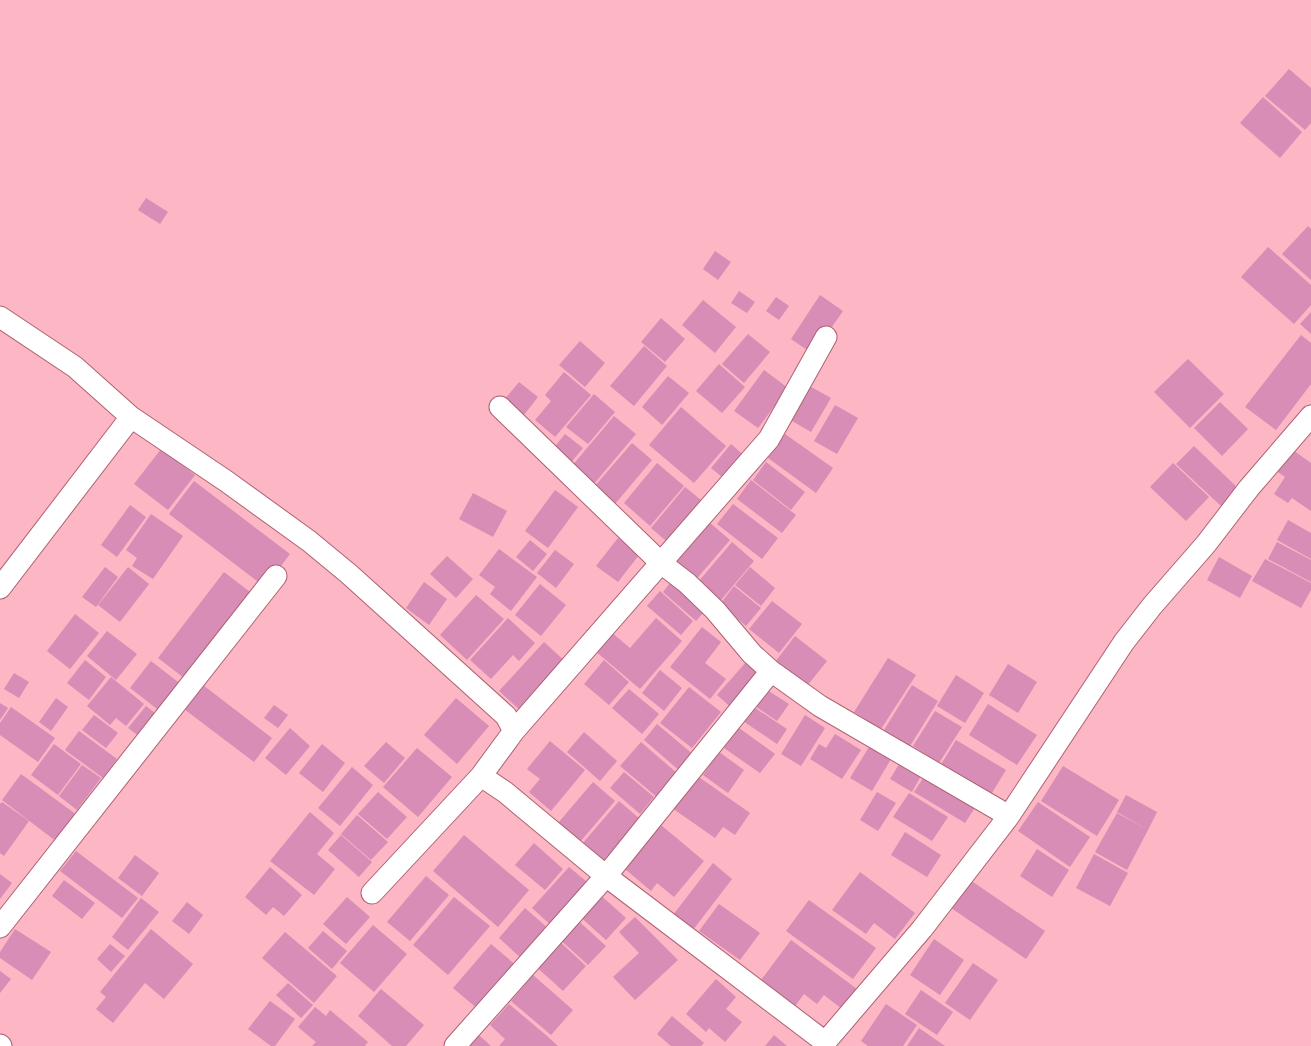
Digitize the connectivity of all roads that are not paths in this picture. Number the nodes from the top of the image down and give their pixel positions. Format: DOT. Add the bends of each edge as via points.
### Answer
graph roads {
  1 [pos="0,317"];
  2 [pos="826,337"];
  3 [pos="500,407"];
  4 [pos="1311,416"];
  5 [pos="131,417"];
  6 [pos="661,563"];
  7 [pos="276,576"];
  8 [pos="0,588"];
  9 [pos="771,671"];
  10 [pos="514,731"];
  11 [pos="481,776"];
  12 [pos="1009,816"];
  13 [pos="606,876"];
  14 [pos="372,893"];
  15 [pos="0,927"];
  16 [pos="823,1044"];
  17 [pos="455,1046"];
  1 -- 5 [label="street" via="75,367"];
  2 -- 6 [label="street" via="769,439"];
  3 -- 6 [label="street"];
  4 -- 12 [label="street" via="1124,642"];
  5 -- 8 [label="street"];
  5 -- 10 [label="street" via="309,541 506,716"];
  6 -- 9 [label="street" via="715,610"];
  6 -- 10 [label="street"];
  7 -- 15 [label="street"];
  9 -- 12 [label="street" via="820,706"];
  9 -- 13 [label="street"];
  10 -- 11 [label="street"];
  11 -- 13 [label="street"];
  11 -- 14 [label="street"];
  12 -- 16 [label="street" via="922,929"];
  13 -- 16 [label="street"];
  13 -- 17 [label="street"];
}
